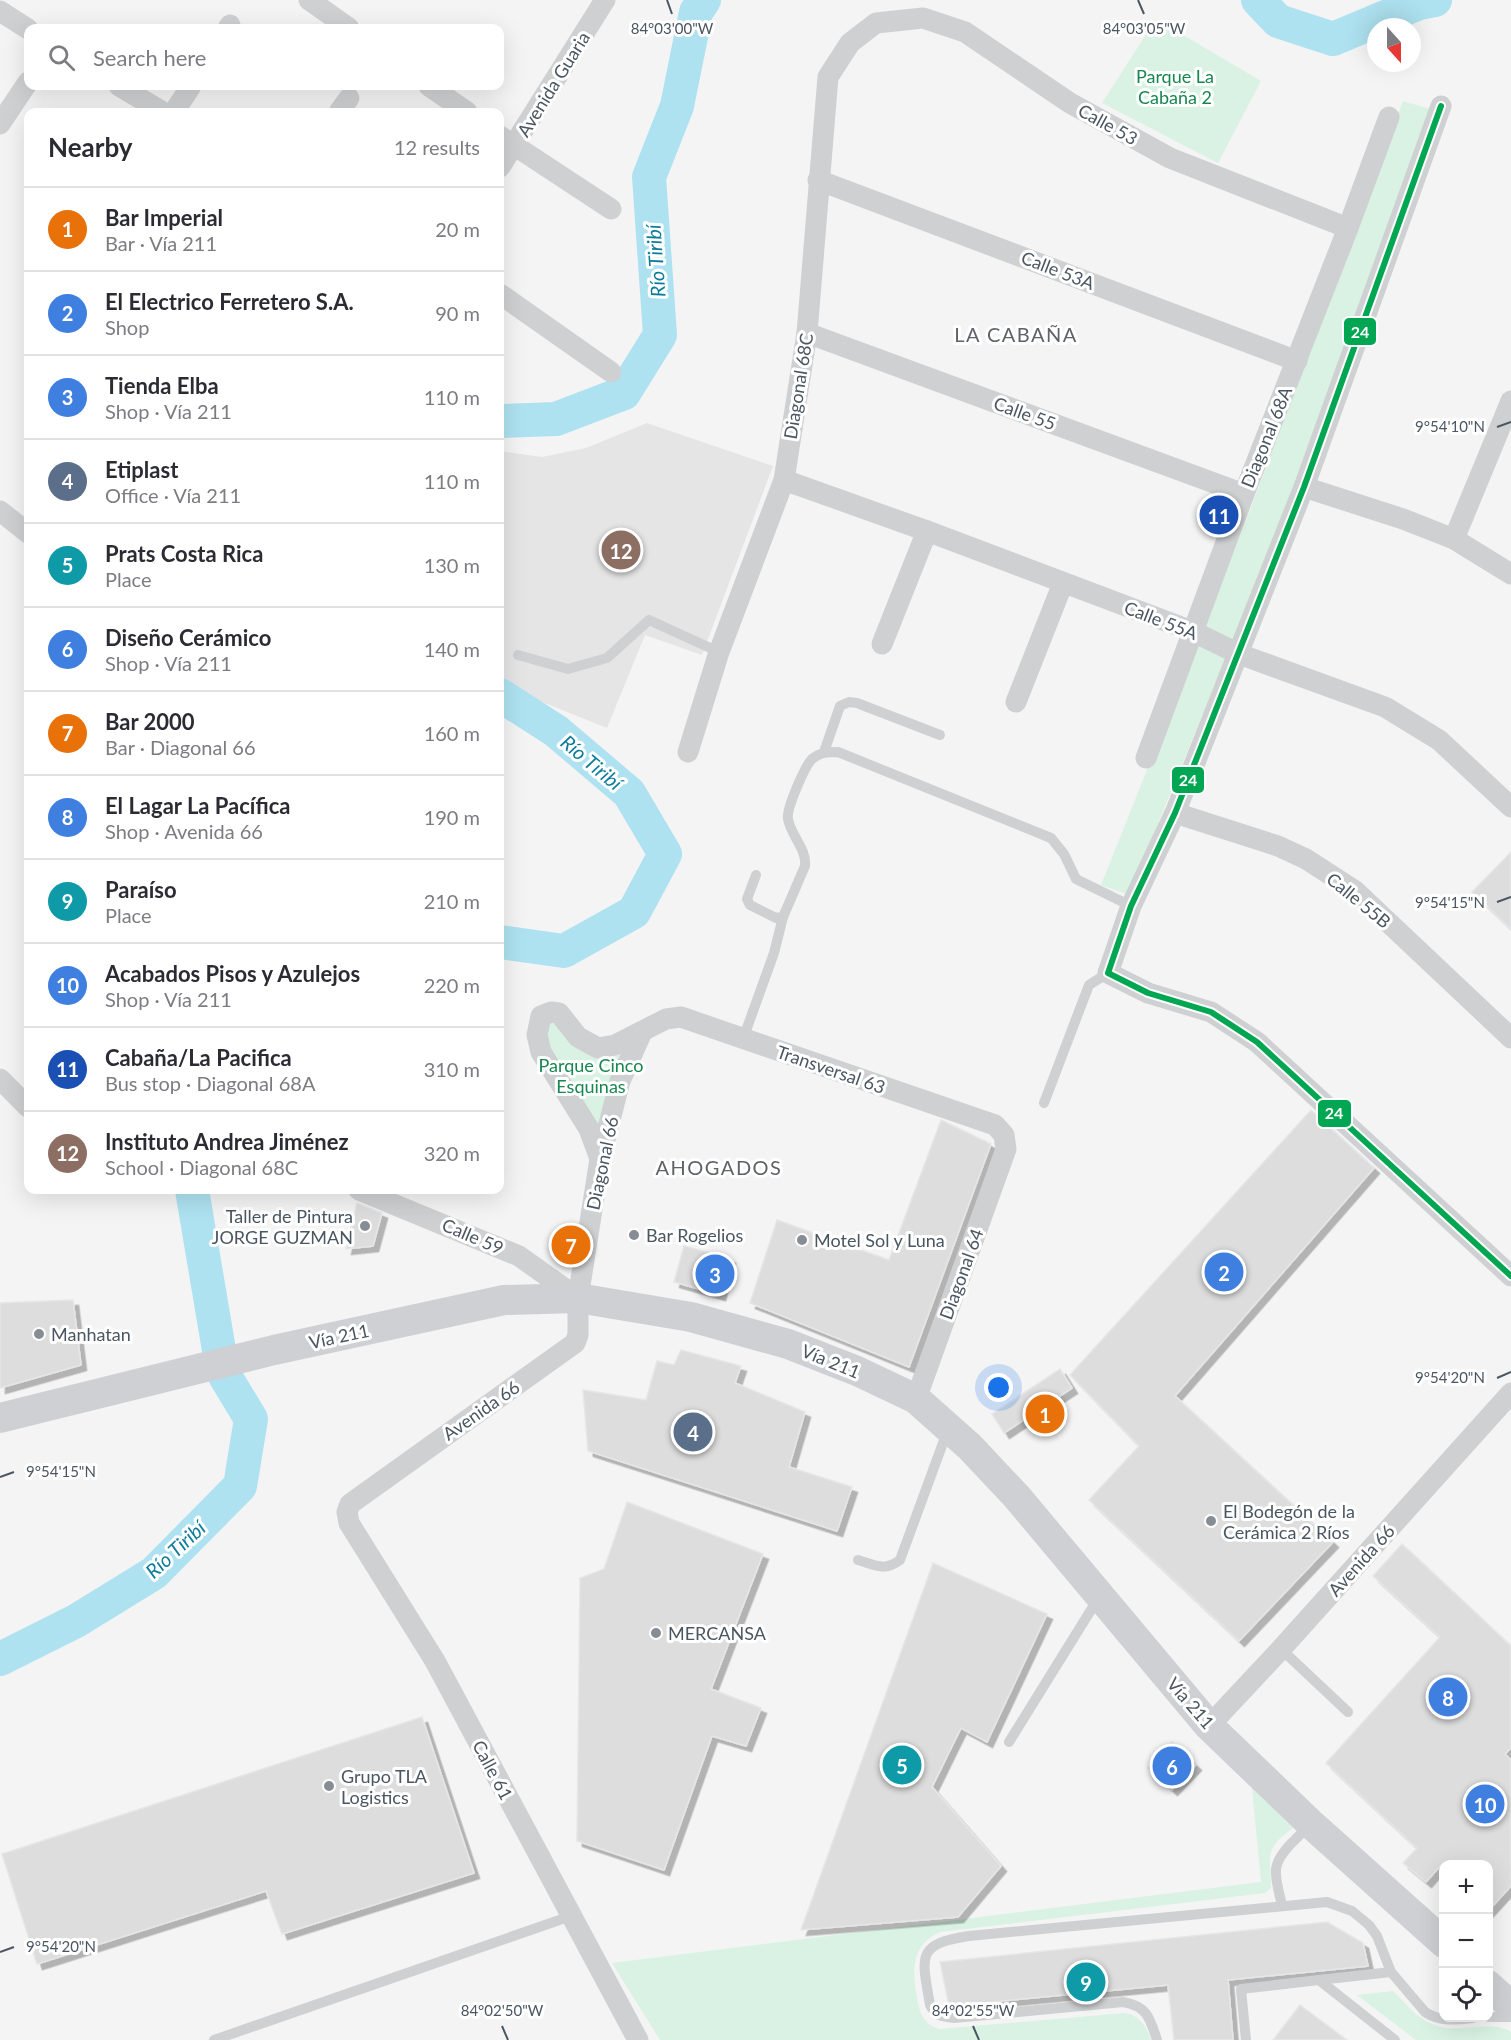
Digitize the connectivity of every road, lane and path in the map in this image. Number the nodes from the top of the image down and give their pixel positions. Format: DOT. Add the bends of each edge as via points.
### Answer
graph roads {
  1 [pos="309,0"];
  2 [pos="605,0"];
  3 [pos="0,11"];
  4 [pos="876,23"];
  5 [pos="343,24"];
  6 [pos="24,26"];
  7 [pos="24,88"];
  8 [pos="126,90"];
  9 [pos="188,90"];
  10 [pos="435,90"];
  11 [pos="1441,106"];
  12 [pos="156,108"];
  13 [pos="177,108"];
  14 [pos="461,108"];
  15 [pos="1389,117"];
  16 [pos="0,124"];
  17 [pos="507,141"];
  18 [pos="818,180"];
  19 [pos="611,209"];
  20 [pos="1348,228"];
  21 [pos="504,297"];
  22 [pos="807,333"];
  23 [pos="1297,361"];
  24 [pos="611,372"];
  25 [pos="1511,401"];
  26 [pos="784,480"];
  27 [pos="1304,487"];
  28 [pos="1244,494"];
  29 [pos="0,511"];
  30 [pos="24,530"];
  31 [pos="927,531"];
  32 [pos="1454,538"];
  33 [pos="1511,574"];
  34 [pos="1063,584"];
  35 [pos="1192,631"];
  36 [pos="882,644"];
  37 [pos="719,652"];
  38 [pos="1239,654"];
  39 [pos="518,655"];
  40 [pos="1016,702"];
  41 [pos="940,735"];
  42 [pos="688,752"];
  43 [pos="824,752"];
  44 [pos="1146,758"];
  45 [pos="1511,807"];
  46 [pos="1175,813"];
  47 [pos="756,875"];
  48 [pos="1131,906"];
  49 [pos="783,917"];
  50 [pos="1108,973"];
  51 [pos="642,1032"];
  52 [pos="743,1038"];
  53 [pos="1511,1038"];
  54 [pos="0,1079"];
  55 [pos="24,1103"];
  56 [pos="1044,1103"];
  57 [pos="1006,1149"];
  58 [pos="600,1159"];
  59 [pos="369,1194"];
  60 [pos="1511,1276"];
  61 [pos="578,1298"];
  62 [pos="1511,1393"];
  63 [pos="916,1399"];
  64 [pos="0,1418"];
  65 [pos="949,1428"];
  66 [pos="350,1504"];
  67 [pos="858,1560"];
  68 [pos="1100,1597"];
  69 [pos="1281,1649"];
  70 [pos="1348,1712"];
  71 [pos="1209,1726"];
  72 [pos="1009,1742"];
  73 [pos="1311,1824"];
  74 [pos="1282,1906"];
  75 [pos="571,1916"];
  76 [pos="1439,1939"];
  77 [pos="1391,1972"];
  78 [pos="1319,1980"];
  79 [pos="1493,1990"];
  80 [pos="1511,2006"];
  81 [pos="1493,2017"];
  82 [pos="1511,2017"];
  83 [pos="1439,2018"];
  84 [pos="214,2040"];
  85 [pos="639,2040"];
  86 [pos="1156,2040"];
  87 [pos="1246,2040"];
  88 [pos="1395,2040"];
  1 -- 5 [label="street"];
  2 -- 17 [label="street, Avenida Guaria"];
  3 -- 6 [label="street"];
  4 -- 18 [label="street, Diagonal 68C" via="850,43 828,77"];
  4 -- 20 [label="street, Calle 53" via="923,18 964,32 1070,103 1170,158"];
  7 -- 16 [label="street"];
  8 -- 12 [label="street"];
  9 -- 13 [label="street"];
  10 -- 14 [label="street"];
  11 -- 27 [label="street"];
  15 -- 20 [label="street, Diagonal 68A"];
  17 -- 19 [label="street"];
  18 -- 22 [label="street, Diagonal 68C"];
  18 -- 23 [label="street, Calle 53A"];
  20 -- 23 [label="street, Diagonal 68A"];
  21 -- 24 [label="street"];
  22 -- 26 [label="street, Diagonal 68C"];
  22 -- 28 [label="street, Calle 55"];
  23 -- 28 [label="street, Diagonal 68A"];
  25 -- 32 [label="street"];
  26 -- 31 [label="street, Calle 55A"];
  26 -- 37 [label="street, Diagonal 68C"];
  27 -- 32 [label="street"];
  27 -- 38 [label="street"];
  28 -- 35 [label="street, Diagonal 68A"];
  29 -- 30 [label="street"];
  31 -- 34 [label="street, Calle 55A"];
  31 -- 36 [label="street"];
  32 -- 33 [label="street"];
  34 -- 35 [label="street, Calle 55A"];
  34 -- 40 [label="street"];
  35 -- 38 [label="street, Calle 55A"];
  35 -- 44 [label="street, Diagonal 68A"];
  37 -- 39 [label="lane" via="649,620 607,658 568,669"];
  37 -- 42 [label="street, Diagonal 68C"];
  38 -- 45 [label="street, Calle 55A" via="1385,708 1439,740"];
  38 -- 46 [label="street"];
  41 -- 43 [label="lane" via="849,702 840,706"];
  43 -- 48 [label="lane" via="855,758 1051,838 1076,879"];
  43 -- 49 [label="lane" via="810,761 788,808 788,820 806,859"];
  46 -- 48 [label="street"];
  46 -- 53 [label="street, Calle 55B" via="1278,846 1354,890"];
  47 -- 49 [label="lane" via="748,902 776,918"];
  48 -- 50 [label="street"];
  49 -- 52 [label="lane"];
  50 -- 56 [label="lane" via="1089,985"];
  50 -- 60 [label="street" via="1149,993 1211,1012 1257,1042"];
  51 -- 52 [label="street, Transversal 63" via="666,1018 681,1017"];
  51 -- 58 [label="street, Diagonal 66" via="620,1081"];
  51 -- 58 [label="street, Transversal 63" via="598,1048 578,1037 559,1013 541,1016 537,1035 541,1052 589,1129"];
  52 -- 57 [label="street, Transversal 63" via="995,1125 1004,1135"];
  54 -- 55 [label="street"];
  57 -- 63 [label="street, Diagonal 64"];
  58 -- 61 [label="street, Diagonal 66"];
  59 -- 61 [label="street, Calle 59" via="519,1256"];
  61 -- 63 [label="main road, Vía 211" via="690,1317 788,1344"];
  61 -- 64 [label="main road, Vía 211" via="504,1300 274,1350"];
  61 -- 66 [label="street, Avenida 66" via="575,1343"];
  62 -- 69 [label="street, Avenida 66"];
  63 -- 65 [label="main road, Vía 211"];
  65 -- 67 [label="lane" via="900,1560 882,1568"];
  65 -- 68 [label="main road, Vía 211" via="1017,1497"];
  66 -- 75 [label="street, Calle 61" via="349,1523 435,1661"];
  68 -- 71 [label="main road, Vía 211"];
  68 -- 72 [label="lane"];
  69 -- 70 [label="lane"];
  69 -- 71 [label="street, Avenida 66"];
  71 -- 73 [label="main road, Vía 211"];
  73 -- 74 [label="lane" via="1277,1863"];
  73 -- 76 [label="main road, Vía 211"];
  74 -- 77 [label="lane" via="1327,1902 1352,1911 1377,1936"];
  74 -- 86 [label="lane" via="969,1936 937,1943 925,1956 930,2005 939,2015 954,2018 1123,2002 1141,2007"];
  75 -- 84 [label="lane"];
  75 -- 85 [label="street, Calle 61"];
  77 -- 78 [label="lane"];
  77 -- 83 [label="lane" via="1420,2008"];
  78 -- 87 [label="lane" via="1242,1989"];
  78 -- 88 [label="lane"];
  79 -- 80 [label="main road"];
  81 -- 82 [label="lane"];
}
